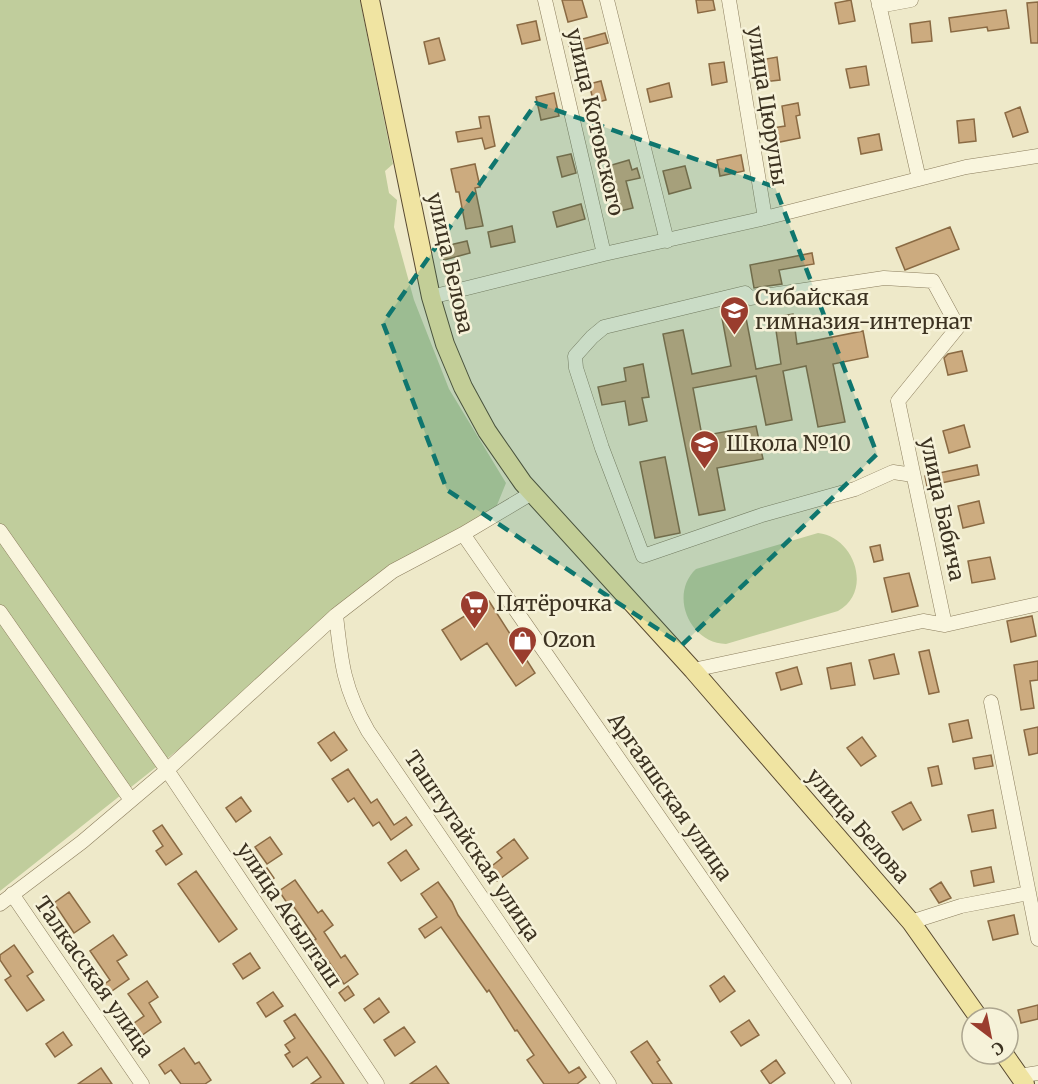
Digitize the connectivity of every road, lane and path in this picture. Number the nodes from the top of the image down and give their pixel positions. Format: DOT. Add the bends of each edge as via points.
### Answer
graph roads {
  1 [pos="370,0"];
  2 [pos="545,0"];
  3 [pos="607,0"];
  4 [pos="729,0"];
  5 [pos="911,0"];
  6 [pos="878,3"];
  7 [pos="1038,156"];
  8 [pos="920,179"];
  9 [pos="765,218"];
  10 [pos="667,241"];
  11 [pos="604,254"];
  12 [pos="431,297"];
  13 [pos="913,476"];
  14 [pos="532,493"];
  15 [pos="0,531"];
  16 [pos="463,534"];
  17 [pos="1038,604"];
  18 [pos="0,612"];
  19 [pos="336,615"];
  20 [pos="945,625"];
  21 [pos="693,670"];
  22 [pos="991,702"];
  23 [pos="166,770"];
  24 [pos="131,800"];
  25 [pos="1029,893"];
  26 [pos="12,894"];
  27 [pos="0,904"];
  28 [pos="911,922"];
  29 [pos="1038,939"];
  30 [pos="970,1006"];
  31 [pos="1012,1066"];
  32 [pos="1038,1073"];
  33 [pos="1022,1080"];
  34 [pos="142,1084"];
  35 [pos="377,1084"];
  36 [pos="609,1084"];
  37 [pos="843,1084"];
  1 -- 12 [label="main road, улица Белова"];
  2 -- 11 [label="street, улица Котовского"];
  3 -- 10 [label="street"];
  4 -- 9 [label="street, улица Цюрупы"];
  5 -- 6 [label="street"];
  6 -- 8 [label="street"];
  7 -- 8 [label="street"];
  8 -- 9 [label="street"];
  9 -- 10 [label="street"];
  10 -- 11 [label="street"];
  11 -- 12 [label="street"];
  12 -- 14 [label="main road, улица Белова" via="463,387 487,432"];
  13 -- 13 [label="street, улица Бабича" via="898,401 958,327 933,281 884,278 750,298 745,293 604,327 575,356 602,448 643,556 762,515 855,489 893,472"];
  13 -- 20 [label="street, улица Бабича"];
  14 -- 16 [label="street"];
  14 -- 21 [label="main road, улица Белова"];
  15 -- 23 [label="street, улица Асылташ"];
  16 -- 19 [label="street" via="393,571"];
  16 -- 37 [label="street, Аргаяшская улица"];
  17 -- 20 [label="street"];
  18 -- 24 [label="street"];
  19 -- 23 [label="street"];
  19 -- 36 [label="street, Таштугайская улица" via="346,687 368,731"];
  20 -- 21 [label="street" via="923,621"];
  21 -- 28 [label="main road, улица Белова"];
  22 -- 25 [label="street"];
  23 -- 24 [label="street"];
  23 -- 35 [label="street, улица Асылташ"];
  24 -- 26 [label="street"];
  25 -- 28 [label="street" via="960,906"];
  25 -- 29 [label="street"];
  26 -- 27 [label="street"];
  26 -- 34 [label="street, Талкасская улица"];
  28 -- 30 [label="main road, улица Белова"];
  31 -- 33 [label="main road"];
  32 -- 33 [label="street"];
}
